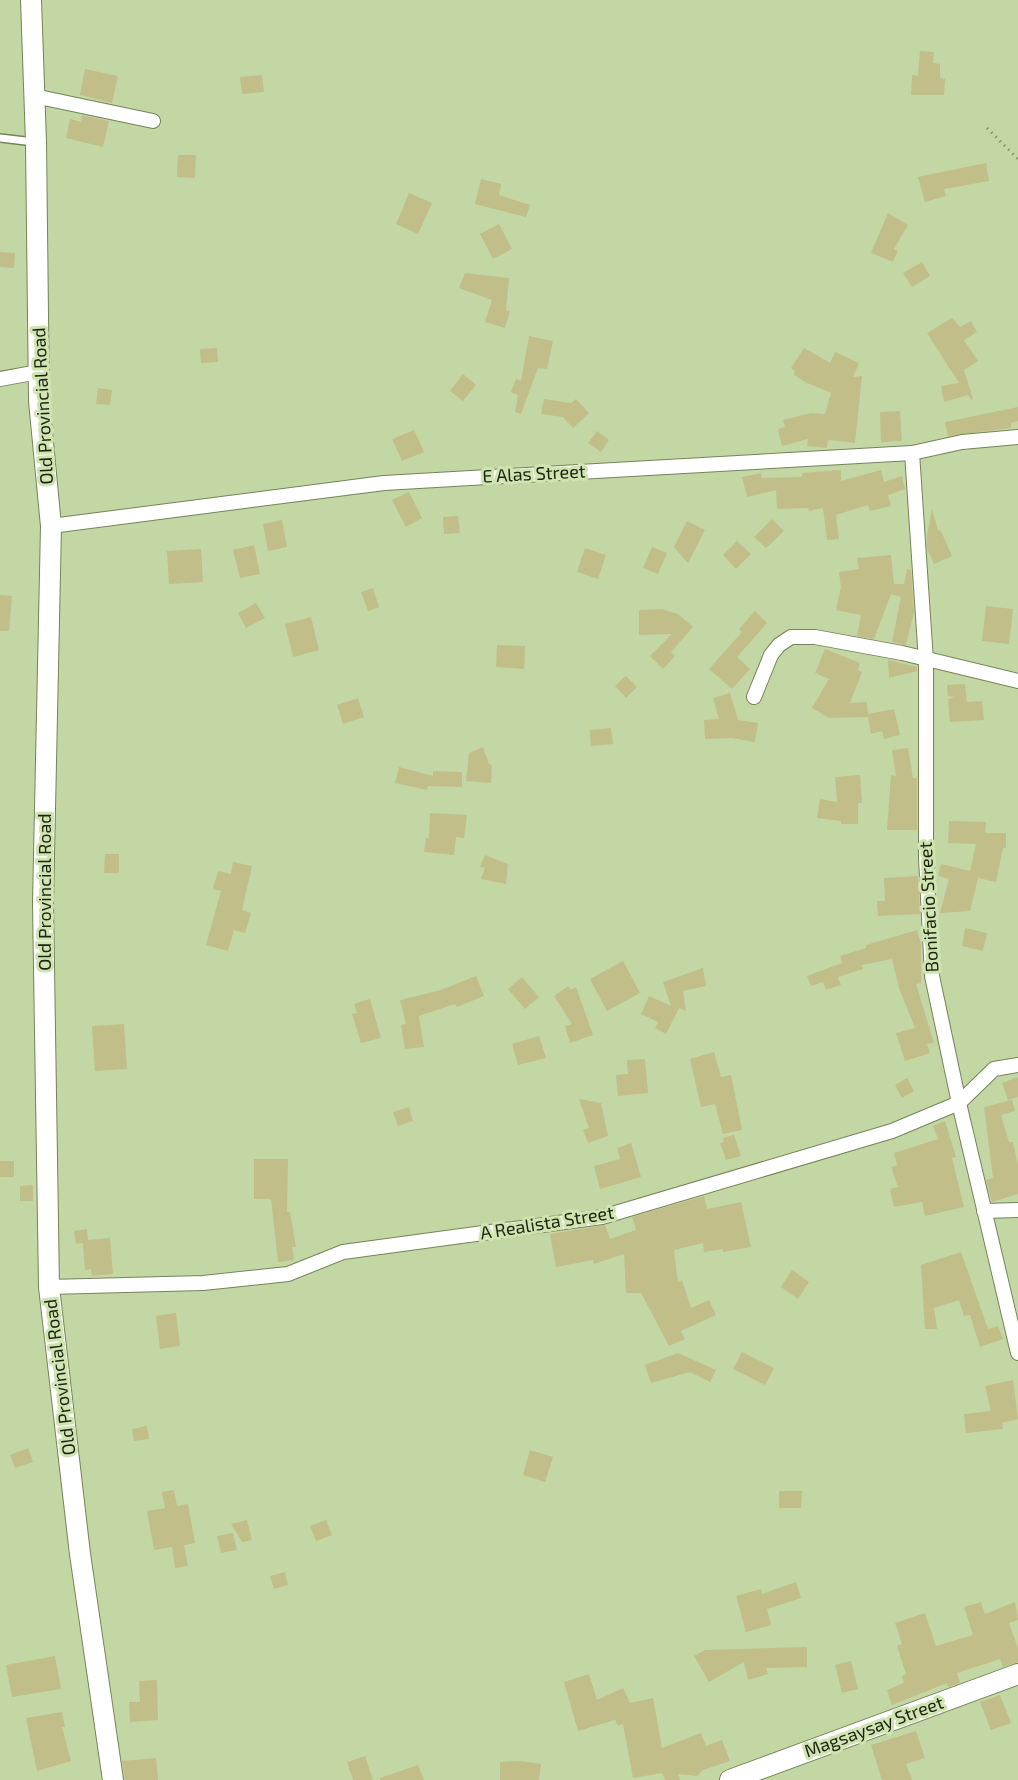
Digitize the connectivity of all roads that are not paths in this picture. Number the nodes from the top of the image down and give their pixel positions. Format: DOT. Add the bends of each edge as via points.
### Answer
graph roads {
  1 [pos="31,0"];
  2 [pos="34,96"];
  3 [pos="153,121"];
  4 [pos="0,138"];
  5 [pos="36,142"];
  6 [pos="38,372"];
  7 [pos="0,379"];
  8 [pos="1018,437"];
  9 [pos="912,453"];
  10 [pos="51,526"];
  11 [pos="926,661"];
  12 [pos="1018,681"];
  13 [pos="754,697"];
  14 [pos="1018,1065"];
  15 [pos="959,1103"];
  16 [pos="1018,1210"];
  17 [pos="984,1211"];
  18 [pos="49,1287"];
  19 [pos="1018,1353"];
  20 [pos="1018,1674"];
  21 [pos="113,1780"];
  22 [pos="730,1780"];
  1 -- 2 [label="main road, Old Provincial Road"];
  2 -- 3 [label="street"];
  2 -- 5 [label="main road, Old Provincial Road"];
  4 -- 5 [label="lane"];
  5 -- 6 [label="main road, Old Provincial Road"];
  6 -- 7 [label="street"];
  6 -- 10 [label="main road, Old Provincial Road"];
  8 -- 9 [label="street, E Alas Street" via="962,442"];
  9 -- 10 [label="street, E Alas Street" via="384,483"];
  9 -- 11 [label="street, Bonifacio Street"];
  10 -- 18 [label="main road, Old Provincial Road" via="43,903"];
  11 -- 12 [label="street"];
  11 -- 13 [label="street" via="815,637 791,637 771,655"];
  11 -- 15 [label="street, Bonifacio Street" via="926,858 932,976"];
  14 -- 15 [label="street, A Realista Street" via="994,1069"];
  15 -- 17 [label="street, Bonifacio Street"];
  15 -- 18 [label="street, A Realista Street" via="892,1131 602,1217 343,1252 288,1274 203,1282"];
  16 -- 17 [label="street"];
  17 -- 19 [label="street, Bonifacio Street"];
  18 -- 21 [label="main road, Old Provincial Road" via="80,1554"];
  20 -- 22 [label="main road, Magsaysay Street"];
}
